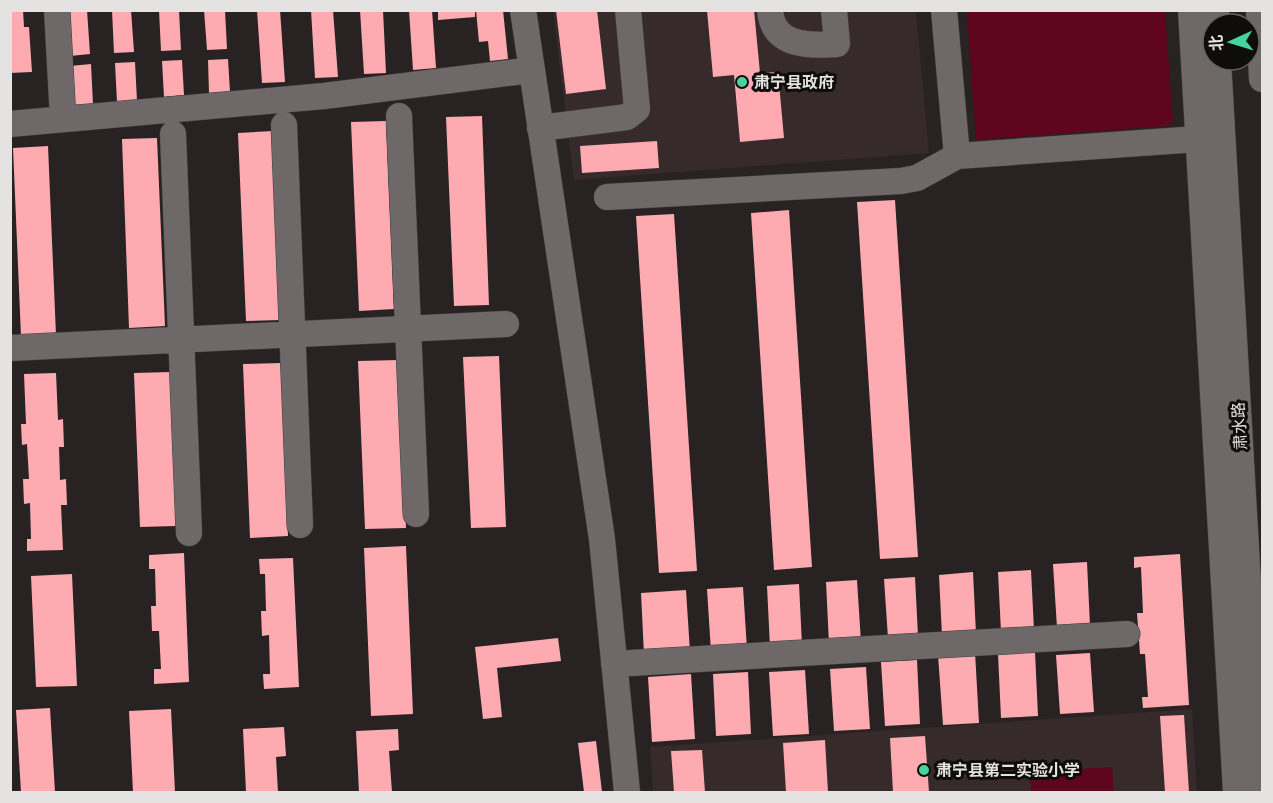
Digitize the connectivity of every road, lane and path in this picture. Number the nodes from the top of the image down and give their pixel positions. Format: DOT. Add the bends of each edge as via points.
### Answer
graph roads {
  1 [pos="57,10"];
  2 [pos="522,10"];
  3 [pos="628,10"];
  4 [pos="770,10"];
  5 [pos="834,10"];
  6 [pos="944,10"];
  7 [pos="1191,10"];
  8 [pos="1258,10"];
  9 [pos="532,70"];
  10 [pos="1219,72"];
  11 [pos="1263,80"];
  12 [pos="399,116"];
  13 [pos="63,119"];
  14 [pos="10,123"];
  15 [pos="284,125"];
  16 [pos="540,128"];
  17 [pos="173,134"];
  18 [pos="1198,139"];
  19 [pos="957,156"];
  20 [pos="607,197"];
  21 [pos="506,324"];
  22 [pos="408,329"];
  23 [pos="293,335"];
  24 [pos="182,340"];
  25 [pos="10,348"];
  26 [pos="416,514"];
  27 [pos="300,525"];
  28 [pos="189,533"];
  29 [pos="1127,634"];
  30 [pos="614,664"];
  31 [pos="627,792"];
  32 [pos="1236,792"];
  33 [pos="1260,792"];
  1 -- 13 [label="street"];
  2 -- 9 [label="street"];
  3 -- 16 [label="street" via="637,109 627,117"];
  4 -- 5 [label="street" via="771,22 781,34 811,46 837,44"];
  6 -- 19 [label="street"];
  7 -- 18 [label="street"];
  8 -- 11 [label="street"];
  9 -- 13 [label="street" via="324,96"];
  9 -- 16 [label="street"];
  10 -- 33 [label="street, 肃水路"];
  12 -- 22 [label="street"];
  13 -- 14 [label="street"];
  15 -- 23 [label="street"];
  16 -- 30 [label="street" via="602,539"];
  17 -- 24 [label="street"];
  18 -- 19 [label="street"];
  18 -- 32 [label="street"];
  19 -- 20 [label="street" via="917,178 901,181"];
  21 -- 22 [label="street"];
  22 -- 23 [label="street"];
  22 -- 26 [label="street"];
  23 -- 24 [label="street"];
  23 -- 27 [label="street"];
  24 -- 25 [label="street"];
  24 -- 28 [label="street"];
  29 -- 30 [label="street"];
  30 -- 31 [label="street"];
}
